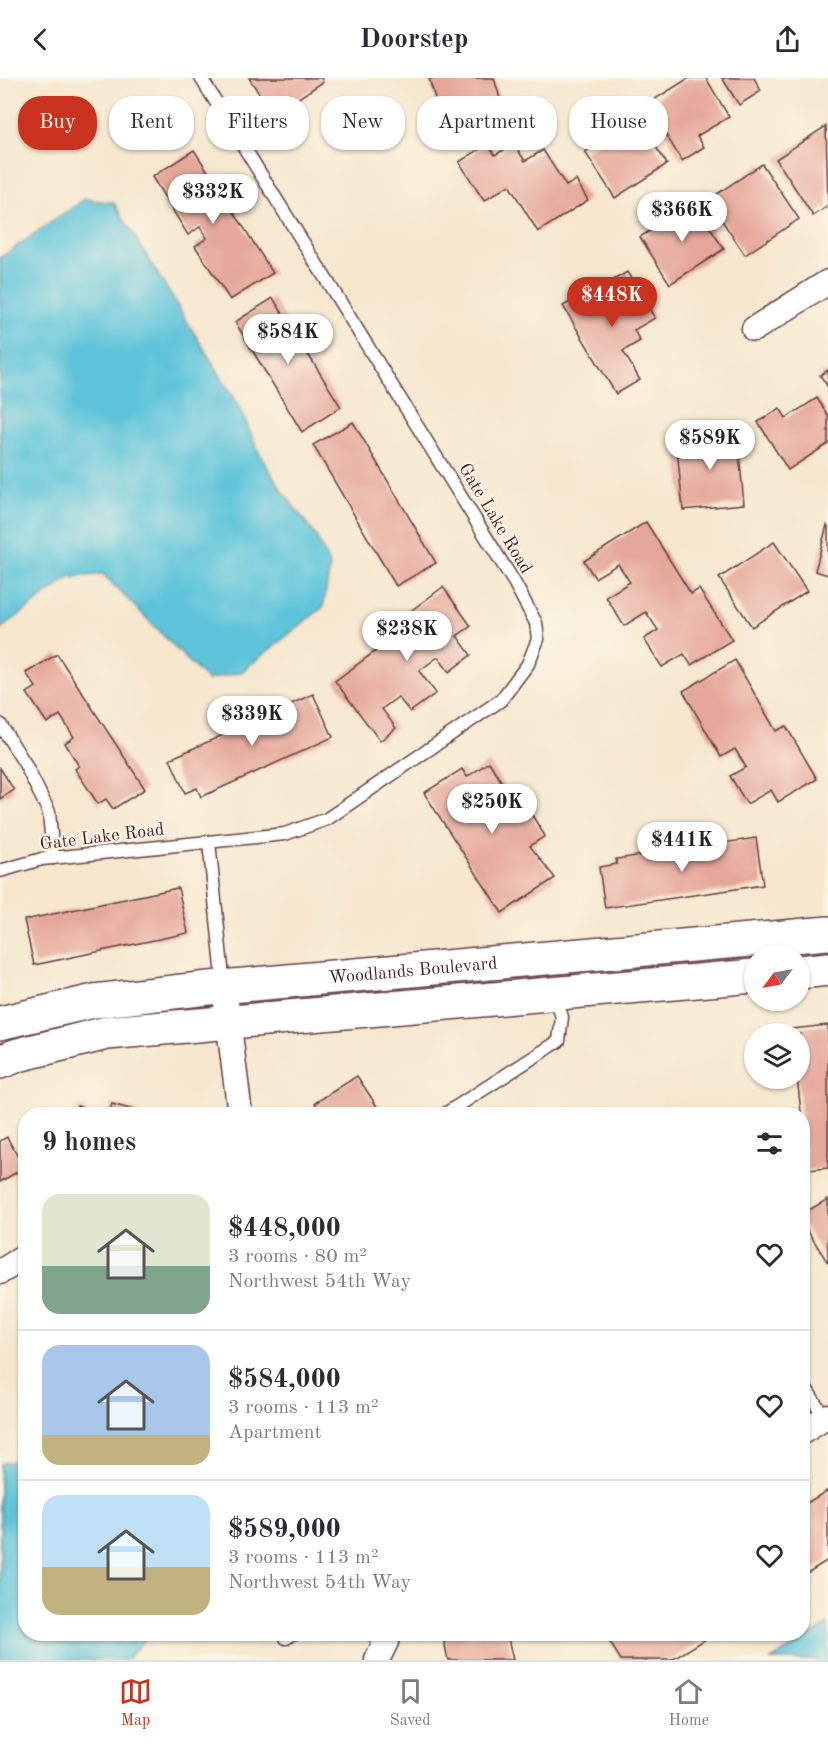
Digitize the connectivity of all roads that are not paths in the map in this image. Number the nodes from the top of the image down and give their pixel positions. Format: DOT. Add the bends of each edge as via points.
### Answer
graph roads {
  1 [pos="201,78"];
  2 [pos="828,282"];
  3 [pos="754,328"];
  4 [pos="0,724"];
  5 [pos="209,842"];
  6 [pos="53,858"];
  7 [pos="0,871"];
  8 [pos="828,933"];
  9 [pos="828,969"];
  10 [pos="810,971"];
  11 [pos="744,977"];
  12 [pos="224,987"];
  13 [pos="554,994"];
  14 [pos="0,1023"];
  15 [pos="228,1023"];
  16 [pos="0,1062"];
  17 [pos="239,1107"];
  18 [pos="456,1107"];
  19 [pos="18,1261"];
  20 [pos="0,1272"];
  21 [pos="810,1394"];
  22 [pos="826,1417"];
  23 [pos="810,1427"];
  24 [pos="385,1641"];
  25 [pos="378,1660"];
  1 -- 5 [label="lane, Gate Lake Road" via="514,582 536,623 538,639 528,664 501,700 327,819 285,834"];
  2 -- 3 [label="street"];
  4 -- 6 [label="lane" via="50,812"];
  5 -- 6 [label="lane, Gate Lake Road"];
  5 -- 12 [label="lane"];
  6 -- 7 [label="lane, Gate Lake Road"];
  8 -- 12 [label="street, Woodlands Boulevard"];
  9 -- 10 [label="street"];
  11 -- 13 [label="street, Woodlands Boulevard"];
  12 -- 14 [label="street, Woodlands Boulevard" via="94,1001"];
  12 -- 15 [label="street"];
  13 -- 15 [label="street, Woodlands Boulevard"];
  13 -- 18 [label="lane" via="562,1017 559,1041"];
  15 -- 16 [label="street, Woodlands Boulevard" via="107,1033"];
  15 -- 17 [label="street"];
  19 -- 20 [label="street"];
  21 -- 22 [label="lane"];
  22 -- 23 [label="street"];
  24 -- 25 [label="street"];
}
